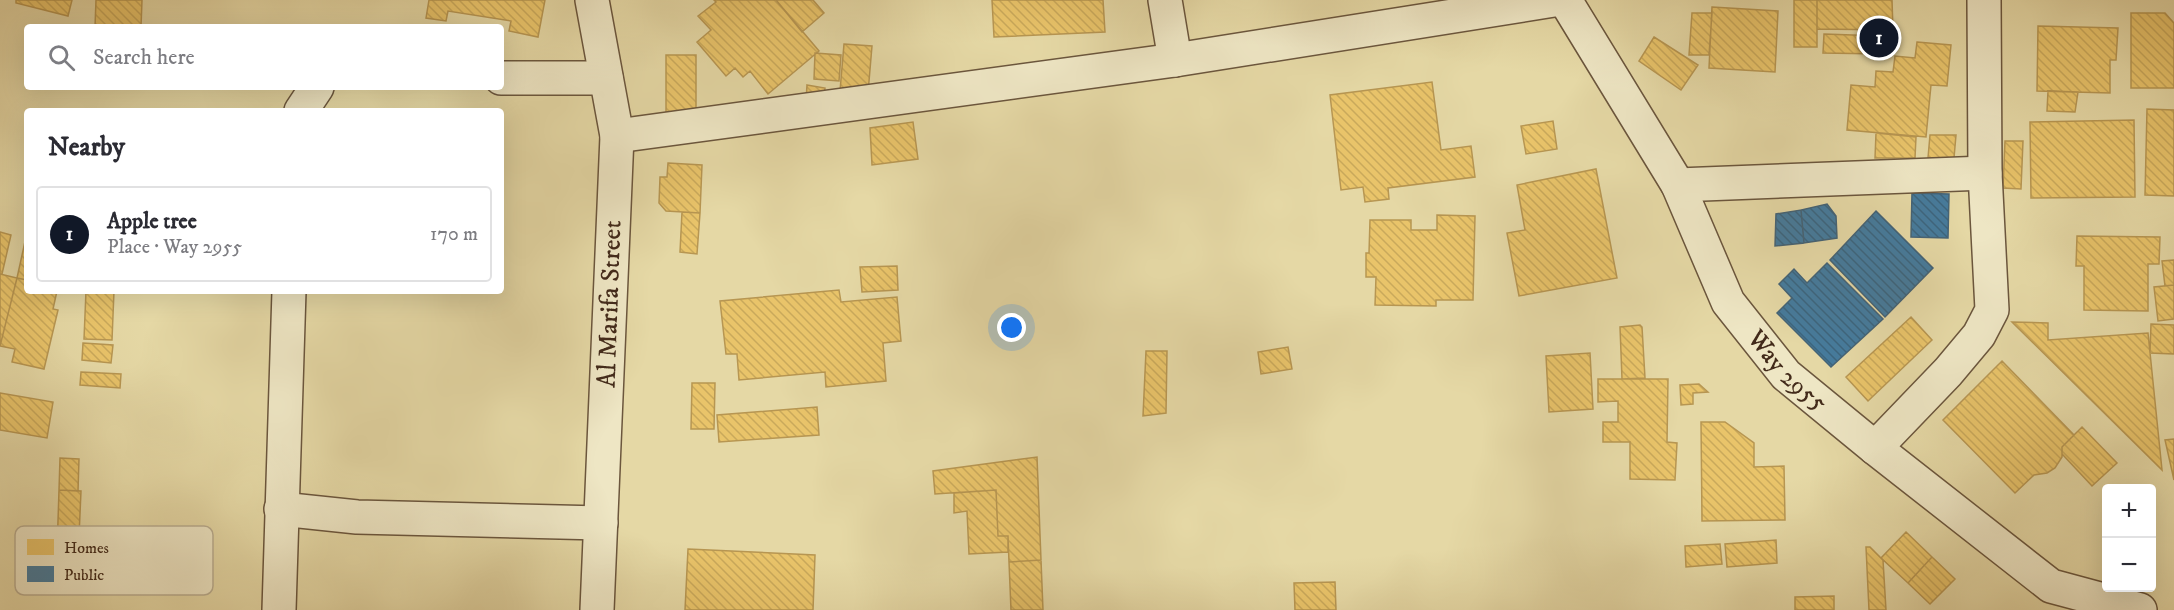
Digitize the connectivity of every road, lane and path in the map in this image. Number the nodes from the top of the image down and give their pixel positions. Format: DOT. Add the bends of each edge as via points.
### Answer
graph roads {
  1 [pos="592,0"];
  2 [pos="1165,0"];
  3 [pos="1554,0"];
  4 [pos="1565,0"];
  5 [pos="1984,0"];
  6 [pos="1175,60"];
  7 [pos="504,78"];
  8 [pos="606,78"];
  9 [pos="315,90"];
  10 [pos="303,108"];
  11 [pos="617,136"];
  12 [pos="1985,172"];
  13 [pos="1678,185"];
  14 [pos="289,294"];
  15 [pos="1875,448"];
  16 [pos="281,509"];
  17 [pos="601,523"];
  18 [pos="2049,598"];
  19 [pos="279,610"];
  20 [pos="597,610"];
  21 [pos="2140,610"];
  1 -- 8 [label="street, Al Marifa Street"];
  2 -- 6 [label="street"];
  3 -- 6 [label="street"];
  4 -- 13 [label="street, Way 2955"];
  5 -- 12 [label="street"];
  6 -- 11 [label="street"];
  7 -- 8 [label="street"];
  8 -- 11 [label="street, Al Marifa Street"];
  9 -- 10 [label="street"];
  11 -- 17 [label="street, Al Marifa Street"];
  12 -- 13 [label="street"];
  12 -- 15 [label="street" via="1992,310 1979,335"];
  13 -- 15 [label="street, Way 2955" via="1728,302 1786,375"];
  14 -- 16 [label="street"];
  15 -- 18 [label="street, Way 2955"];
  16 -- 17 [label="street" via="357,517"];
  16 -- 19 [label="street"];
  17 -- 20 [label="street, Al Marifa Street"];
  18 -- 21 [label="street, Way 2955"];
}
